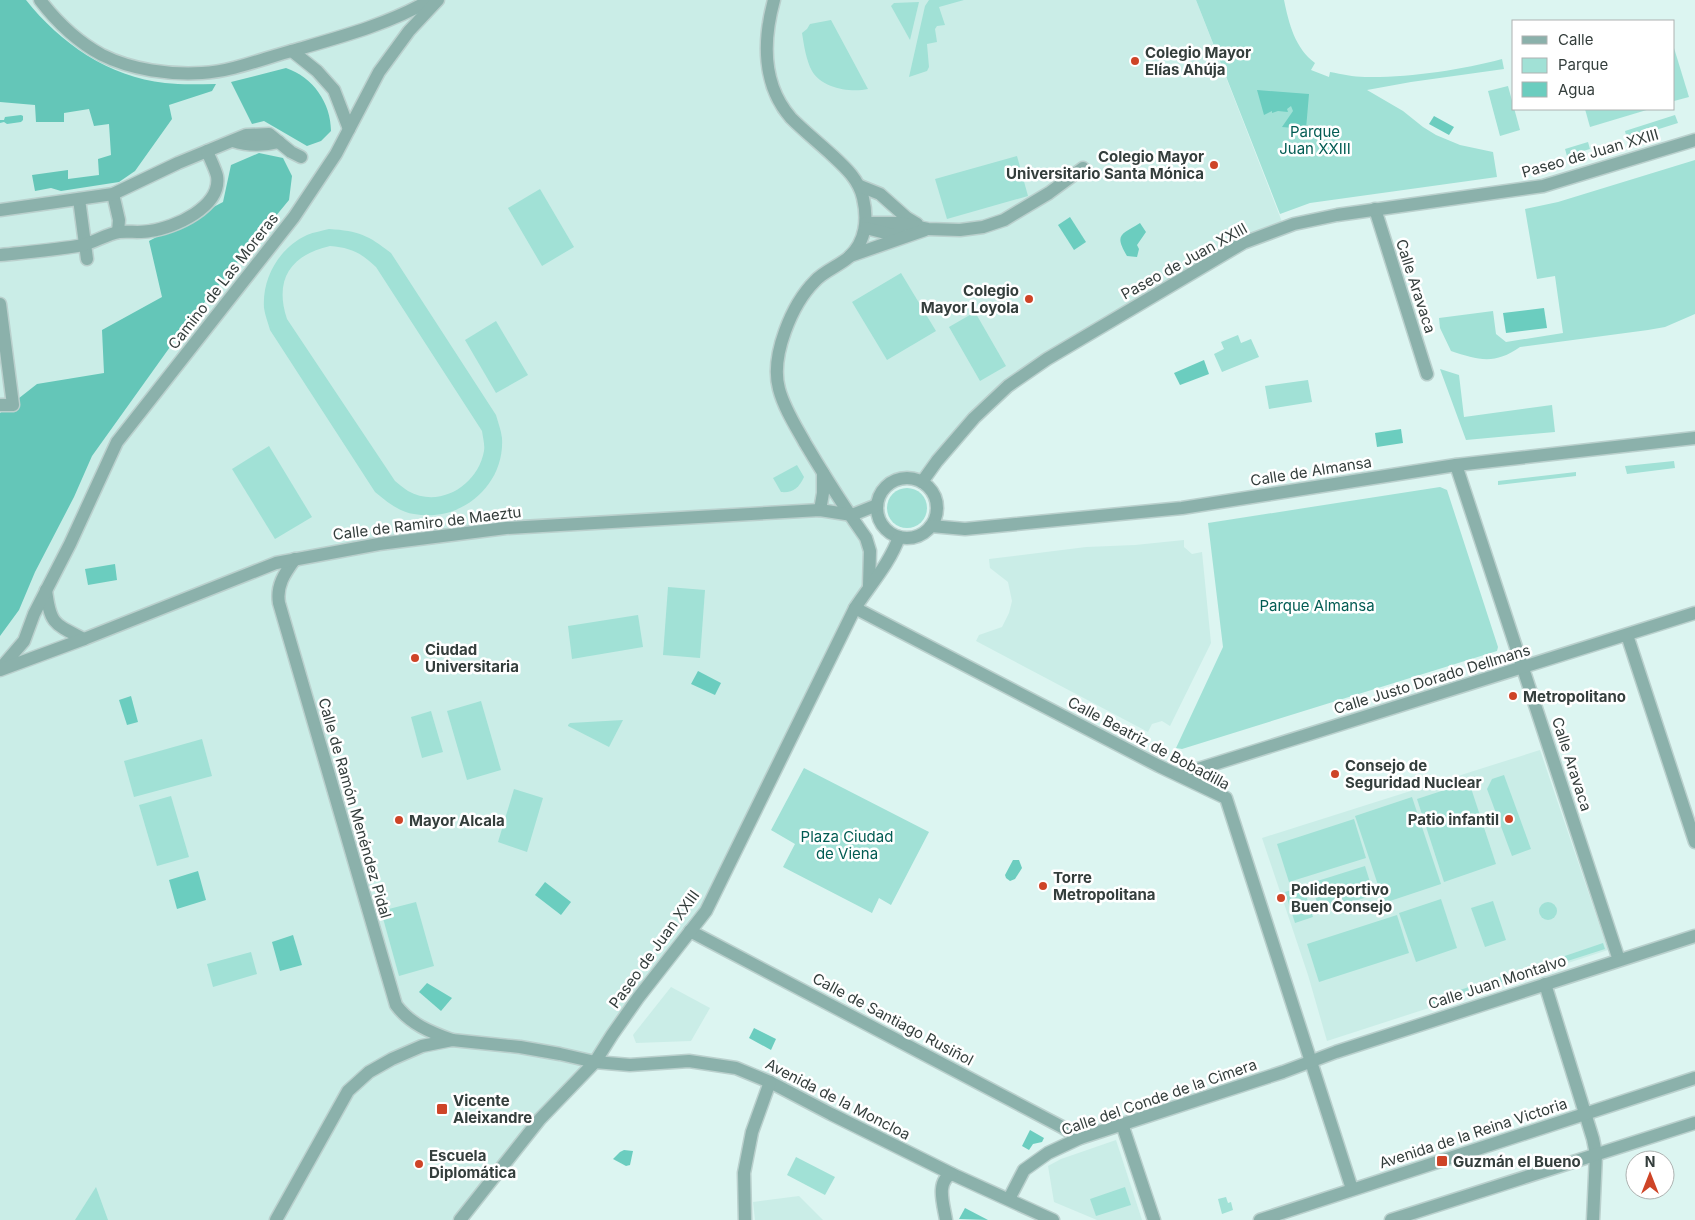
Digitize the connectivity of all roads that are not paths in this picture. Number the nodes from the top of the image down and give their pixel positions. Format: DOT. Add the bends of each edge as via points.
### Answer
graph roads {
  1 [pos="40,0"];
  2 [pos="430,0"];
  3 [pos="438,0"];
  4 [pos="774,0"];
  5 [pos="292,51"];
  6 [pos="349,129"];
  7 [pos="1695,140"];
  8 [pos="208,151"];
  9 [pos="301,157"];
  10 [pos="1083,168"];
  11 [pos="860,186"];
  12 [pos="113,194"];
  13 [pos="79,199"];
  14 [pos="1375,209"];
  15 [pos="0,210"];
  16 [pos="866,226"];
  17 [pos="928,229"];
  18 [pos="118,232"];
  19 [pos="907,235"];
  20 [pos="85,245"];
  21 [pos="0,255"];
  22 [pos="850,256"];
  23 [pos="87,259"];
  24 [pos="0,304"];
  25 [pos="2,338"];
  26 [pos="1428,374"];
  27 [pos="0,405"];
  28 [pos="1695,438"];
  29 [pos="1456,464"];
  30 [pos="823,473"];
  31 [pos="922,482"];
  32 [pos="877,505"];
  33 [pos="820,510"];
  34 [pos="852,515"];
  35 [pos="931,526"];
  36 [pos="898,537"];
  37 [pos="296,559"];
  38 [pos="869,586"];
  39 [pos="46,590"];
  40 [pos="855,608"];
  41 [pos="1695,613"];
  42 [pos="1627,635"];
  43 [pos="84,639"];
  44 [pos="1523,668"];
  45 [pos="0,669"];
  46 [pos="1179,775"];
  47 [pos="1695,842"];
  48 [pos="690,931"];
  49 [pos="1695,936"];
  50 [pos="1620,960"];
  51 [pos="1545,984"];
  52 [pos="452,1040"];
  53 [pos="1310,1061"];
  54 [pos="595,1062"];
  55 [pos="1695,1078"];
  56 [pos="770,1082"];
  57 [pos="1586,1114"];
  58 [pos="1695,1122"];
  59 [pos="1122,1124"];
  60 [pos="1080,1138"];
  61 [pos="1596,1154"];
  62 [pos="952,1174"];
  63 [pos="1352,1190"];
  64 [pos="1009,1199"];
  65 [pos="464,1219"];
  66 [pos="276,1220"];
  67 [pos="745,1220"];
  68 [pos="946,1220"];
  69 [pos="1054,1220"];
  70 [pos="1154,1220"];
  71 [pos="1260,1220"];
  72 [pos="1391,1220"];
  73 [pos="1593,1220"];
  1 -- 5 [label="street" via="53,17 102,55 173,74 238,67"];
  2 -- 5 [label="street" via="369,27"];
  3 -- 6 [label="street, Camino de Las Moreras" via="409,31 379,72"];
  4 -- 11 [label="street" via="766,50 769,75 776,93 791,117 844,166"];
  5 -- 6 [label="street" via="334,90"];
  6 -- 39 [label="street, Camino de Las Moreras" via="294,217 117,442"];
  7 -- 14 [label="street, Paseo de Juan XXIII" via="1542,186"];
  8 -- 9 [label="street" via="233,141 247,146 279,142"];
  8 -- 12 [label="street"];
  8 -- 18 [label="street" via="217,176 213,195 204,207 190,218 150,232"];
  10 -- 17 [label="street" via="1050,193 1004,220 960,230"];
  11 -- 16 [label="street"];
  11 -- 17 [label="street" via="880,194 907,218"];
  12 -- 13 [label="street"];
  12 -- 18 [label="street" via="120,220"];
  13 -- 15 [label="street"];
  13 -- 20 [label="street"];
  14 -- 26 [label="street, Calle Aravaca"];
  14 -- 31 [label="street, Paseo de Juan XXIII" via="1294,224 1243,243 1047,359 1008,386 974,418"];
  16 -- 17 [label="street" via="899,223"];
  16 -- 19 [label="street" via="893,235"];
  16 -- 22 [label="street"];
  17 -- 19 [label="street"];
  18 -- 20 [label="street"];
  19 -- 22 [label="street"];
  20 -- 21 [label="street"];
  20 -- 23 [label="street"];
  22 -- 30 [label="street" via="815,280 789,321 779,356 777,377 788,413"];
  24 -- 25 [label="street"];
  25 -- 27 [label="street" via="13,405"];
  28 -- 29 [label="street, Calle de Almansa"];
  29 -- 35 [label="street, Calle de Almansa" via="1182,508 965,529"];
  29 -- 44 [label="street, Calle Aravaca"];
  30 -- 33 [label="street"];
  30 -- 34 [label="street"];
  31 -- 32 [label="street" via="908,478 893,481 885,487"];
  31 -- 35 [label="street" via="935,497 937,507"];
  32 -- 34 [label="street"];
  32 -- 36 [label="street" via="882,525"];
  33 -- 34 [label="street, Calle de Ramiro de Maeztu"];
  33 -- 37 [label="street, Calle de Ramiro de Maeztu" via="506,528 379,544"];
  34 -- 38 [label="street" via="870,551"];
  35 -- 36 [label="street" via="916,536"];
  36 -- 38 [label="street, Paseo de Juan XXIII" via="883,569"];
  37 -- 43 [label="street, Calle de Ramiro de Maeztu" via="254,571"];
  37 -- 52 [label="street, Calle de Ramón Menéndez Pidal" via="280,582 279,603 396,1004 403,1015 416,1025"];
  38 -- 40 [label="street, Paseo de Juan XXIII"];
  39 -- 43 [label="street" via="53,620"];
  39 -- 45 [label="street, Camino de Las Moreras" via="24,641"];
  40 -- 46 [label="street, Calle Beatriz de Bobadilla"];
  40 -- 48 [label="street, Paseo de Juan XXIII" via="706,910"];
  41 -- 42 [label="street, Calle Justo Dorado Dellmans"];
  42 -- 44 [label="street, Calle Justo Dorado Dellmans"];
  42 -- 47 [label="street"];
  43 -- 45 [label="street, Calle de Ramiro de Maeztu"];
  44 -- 46 [label="street, Calle Justo Dorado Dellmans"];
  44 -- 50 [label="street, Calle Aravaca"];
  46 -- 53 [label="street, Calle Beatriz de Bobadilla" via="1226,798"];
  48 -- 54 [label="street, Paseo de Juan XXIII" via="633,1005"];
  48 -- 60 [label="street, Calle de Santiago Rusiñol"];
  49 -- 50 [label="street, Calle Juan Montalvo"];
  50 -- 51 [label="street, Calle Juan Montalvo"];
  51 -- 53 [label="street, Calle Juan Montalvo"];
  51 -- 57 [label="street"];
  52 -- 54 [label="street, Avenida de la Moncloa" via="520,1047"];
  52 -- 66 [label="street" via="422,1046 392,1059 369,1072 348,1091"];
  53 -- 59 [label="street, Calle del Conde de la Cimera"];
  53 -- 63 [label="street, Calle Beatriz de Bobadilla"];
  54 -- 56 [label="street, Avenida de la Moncloa" via="630,1065 689,1061 736,1068"];
  54 -- 65 [label="street, Paseo de Juan XXIII" via="540,1119"];
  55 -- 57 [label="street, Avenida de la Reina Victoria"];
  56 -- 62 [label="street, Avenida de la Moncloa"];
  56 -- 67 [label="street" via="752,1132 744,1172"];
  57 -- 61 [label="street"];
  57 -- 63 [label="street, Avenida de la Reina Victoria"];
  58 -- 61 [label="street"];
  59 -- 60 [label="street, Calle del Conde de la Cimera"];
  59 -- 70 [label="street"];
  60 -- 64 [label="street, Calle del Conde de la Cimera" via="1048,1153 1024,1170"];
  61 -- 72 [label="street"];
  61 -- 73 [label="street"];
  62 -- 64 [label="street, Avenida de la Moncloa"];
  62 -- 68 [label="street" via="947,1176 942,1190"];
  63 -- 71 [label="street, Avenida de la Reina Victoria"];
  64 -- 69 [label="street, Avenida de la Moncloa"];
}
